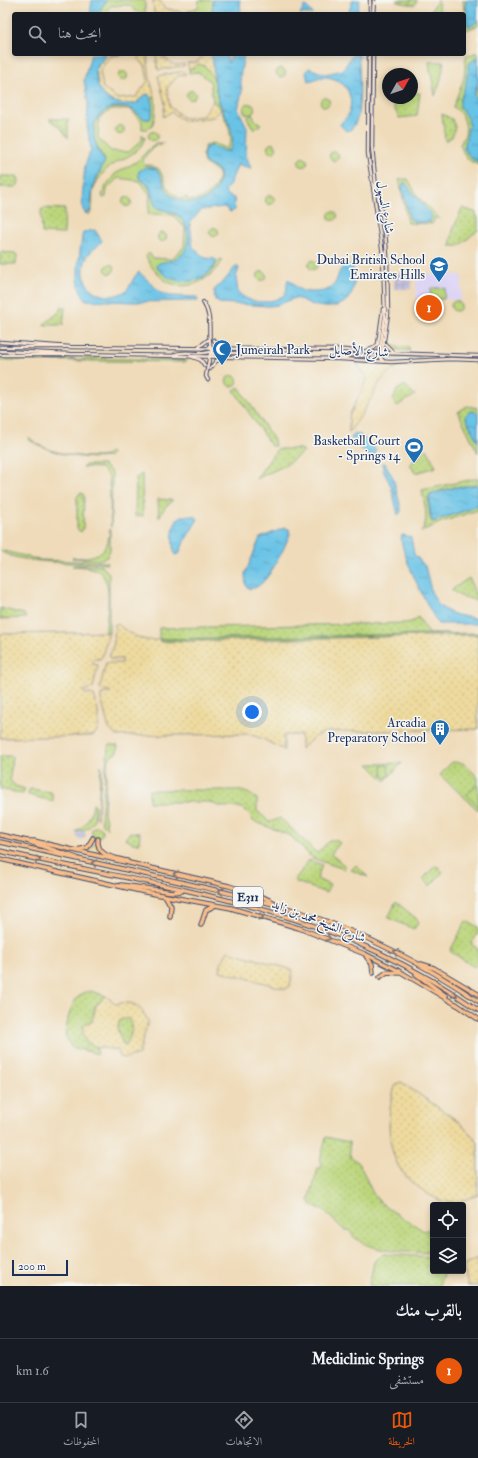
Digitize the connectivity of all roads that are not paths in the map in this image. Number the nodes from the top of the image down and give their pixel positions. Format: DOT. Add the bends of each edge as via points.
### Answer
graph roads {
  1 [pos="370,0"];
  2 [pos="374,0"];
  3 [pos="370,12"];
  4 [pos="373,12"];
  5 [pos="369,56"];
  6 [pos="373,56"];
  7 [pos="368,145"];
  8 [pos="372,147"];
  9 [pos="384,301"];
  10 [pos="203,302"];
  11 [pos="208,340"];
  12 [pos="214,340"];
  13 [pos="0,342"];
  14 [pos="385,343"];
  15 [pos="0,347"];
  16 [pos="70,347"];
  17 [pos="196,348"];
  18 [pos="228,349"];
  19 [pos="254,349"];
  20 [pos="0,351"];
  21 [pos="210,352"];
  22 [pos="363,352"];
  23 [pos="70,354"];
  24 [pos="380,354"];
  25 [pos="394,354"];
  26 [pos="0,355"];
  27 [pos="173,356"];
  28 [pos="190,356"];
  29 [pos="227,356"];
  30 [pos="478,356"];
  31 [pos="340,359"];
  32 [pos="478,360"];
  33 [pos="384,362"];
  34 [pos="205,366"];
  35 [pos="210,369"];
  36 [pos="208,380"];
  37 [pos="0,835"];
  38 [pos="27,841"];
  39 [pos="0,842"];
  40 [pos="58,847"];
  41 [pos="0,851"];
  42 [pos="0,860"];
  43 [pos="80,860"];
  44 [pos="149,868"];
  45 [pos="112,885"];
  46 [pos="184,891"];
  47 [pos="166,896"];
  48 [pos="280,906"];
  49 [pos="231,908"];
  50 [pos="170,918"];
  51 [pos="201,925"];
  52 [pos="357,950"];
  53 [pos="414,961"];
  54 [pos="409,968"];
  55 [pos="373,973"];
  56 [pos="380,977"];
  57 [pos="414,979"];
  58 [pos="478,994"];
  59 [pos="478,1001"];
  60 [pos="457,1005"];
  61 [pos="478,1010"];
  62 [pos="478,1019"];
  1 -- 3 [label="main road"];
  2 -- 4 [label="main road"];
  5 -- 7 [label="main road, شارع السهول"];
  6 -- 8 [label="main road, شارع السهول"];
  7 -- 8 [label="main road" via="370,150"];
  7 -- 9 [label="main road, شارع السهول" via="372,188 382,239"];
  8 -- 14 [label="main road, شارع السهول" via="387,251 388,314"];
  9 -- 22 [label="main road" via="378,344"];
  9 -- 24 [label="main road, شارع السهول" via="384,328"];
  10 -- 21 [label="main road" via="210,319"];
  11 -- 17 [label="main road"];
  12 -- 18 [label="main road"];
  13 -- 16 [label="main road, شارع الأصايل"];
  14 -- 24 [label="main road, شارع السهول"];
  14 -- 25 [label="main road"];
  15 -- 16 [label="main road, شارع الأصايل"];
  16 -- 17 [label="main road, شارع الأصايل"];
  17 -- 21 [label="main road, شارع الأصايل"];
  18 -- 19 [label="main road, شارع الأصايل"];
  18 -- 21 [label="main road, شارع الأصايل"];
  19 -- 21 [label="main road" via="242,353"];
  19 -- 22 [label="main road, شارع الأصايل"];
  20 -- 23 [label="main road, شارع الأصايل"];
  21 -- 27 [label="main road" via="180,353"];
  21 -- 28 [label="main road, شارع الأصايل"];
  21 -- 29 [label="main road, شارع الأصايل"];
  21 -- 36 [label="main road" via="206,376"];
  22 -- 24 [label="main road, شارع الأصايل"];
  23 -- 26 [label="main road, شارع الأصايل"];
  23 -- 27 [label="main road, شارع الأصايل"];
  24 -- 25 [label="main road, شارع الأصايل"];
  24 -- 31 [label="main road"];
  24 -- 33 [label="main road"];
  25 -- 30 [label="main road, شارع الأصايل"];
  27 -- 28 [label="main road, شارع الأصايل"];
  28 -- 34 [label="main road" via="201,360"];
  29 -- 31 [label="main road, شارع الأصايل"];
  29 -- 35 [label="main road"];
  31 -- 33 [label="main road, شارع الأصايل"];
  32 -- 33 [label="main road, شارع الأصايل"];
  37 -- 38 [label="highway"];
  38 -- 40 [label="highway"];
  38 -- 43 [label="highway" via="74,855"];
  39 -- 43 [label="highway, شارع الشيخ محمد بن زايد / E311"];
  40 -- 44 [label="highway"];
  40 -- 44 [label="highway" via="84,849 96,839 98,847 105,855"];
  41 -- 46 [label="highway, شارع الشيخ محمد بن زايد / E311, one-way"];
  42 -- 45 [label="highway"];
  48 -- 43 [label="highway, شارع الشيخ محمد بن زايد / E311, one-way"];
  48 -- 44 [label="highway, one-way" via="244,891"];
  45 -- 46 [label="highway"];
  45 -- 47 [label="highway"];
  46 -- 54 [label="highway, شارع الشيخ محمد بن زايد / E311" via="307,923"];
  47 -- 49 [label="highway"];
  47 -- 50 [label="highway" via="171,906"];
  53 -- 48 [label="highway, شارع الشيخ محمد بن زايد / E311, one-way" via="354,933"];
  49 -- 51 [label="highway" via="208,908"];
  49 -- 52 [label="highway, one-way" via="299,928"];
  52 -- 55 [label="highway" via="370,960"];
  52 -- 57 [label="highway"];
  53 -- 58 [label="highway" via="434,968"];
  53 -- 59 [label="highway, شارع الشيخ محمد بن زايد / E311"];
  54 -- 60 [label="highway"];
  54 -- 61 [label="highway, شارع الشيخ محمد بن زايد / E311, one-way"];
  56 -- 57 [label="highway" via="385,972 392,971"];
  57 -- 60 [label="highway"];
  60 -- 62 [label="highway"];
}
